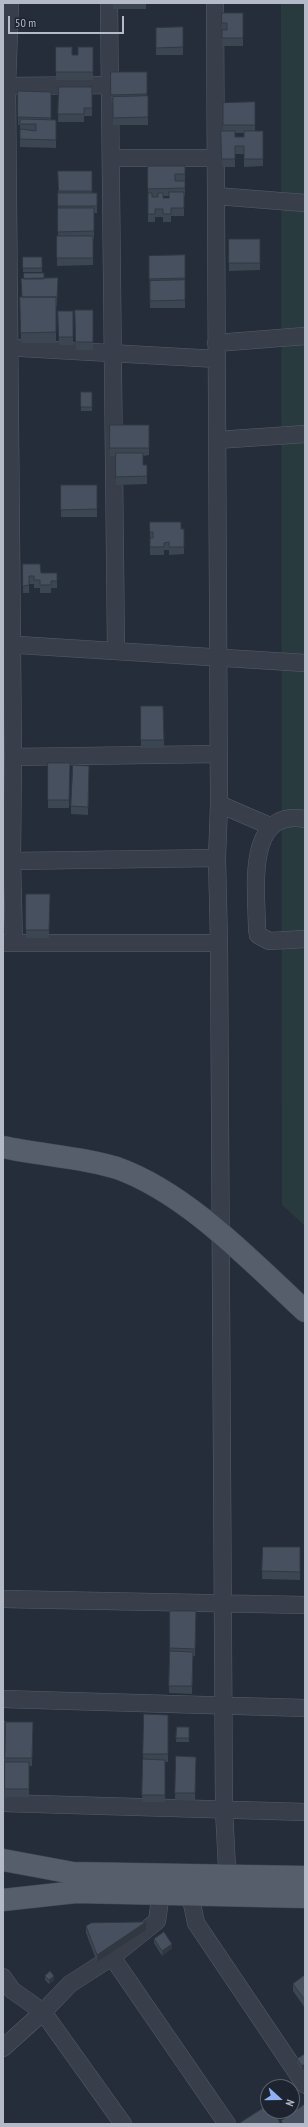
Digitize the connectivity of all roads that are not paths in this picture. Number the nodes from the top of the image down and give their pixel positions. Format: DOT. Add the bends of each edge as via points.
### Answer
graph roads {
  1 [pos="10,3"];
  2 [pos="109,3"];
  3 [pos="215,3"];
  4 [pos="109,85"];
  5 [pos="5,86"];
  6 [pos="111,158"];
  7 [pos="216,158"];
  8 [pos="216,196"];
  9 [pos="305,202"];
  10 [pos="305,336"];
  11 [pos="6,347"];
  12 [pos="217,351"];
  13 [pos="113,353"];
  14 [pos="305,434"];
  15 [pos="217,440"];
  16 [pos="7,644"];
  17 [pos="116,650"];
  18 [pos="218,656"];
  19 [pos="305,663"];
  20 [pos="218,754"];
  21 [pos="13,757"];
  22 [pos="219,804"];
  23 [pos="305,819"];
  24 [pos="270,826"];
  25 [pos="217,858"];
  26 [pos="12,861"];
  27 [pos="305,939"];
  28 [pos="9,943"];
  29 [pos="220,943"];
  30 [pos="8,1151"];
  31 [pos="221,1233"];
  32 [pos="305,1311"];
  33 [pos="3,1599"];
  34 [pos="223,1604"];
  35 [pos="305,1606"];
  36 [pos="3,1699"];
  37 [pos="224,1706"];
  38 [pos="305,1708"];
  39 [pos="3,1730"];
  40 [pos="3,1803"];
  41 [pos="224,1810"];
  42 [pos="305,1812"];
  43 [pos="3,1860"];
  44 [pos="305,1877"];
  45 [pos="228,1886"];
  46 [pos="161,1894"];
  47 [pos="190,1894"];
  48 [pos="305,1897"];
  49 [pos="3,1900"];
  50 [pos="112,1957"];
  51 [pos="3,1977"];
  52 [pos="43,2012"];
  53 [pos="3,2048"];
  54 [pos="305,2085"];
  55 [pos="123,2124"];
  56 [pos="227,2124"];
  1 -- 5 [label="street"];
  2 -- 4 [label="street"];
  3 -- 7 [label="street"];
  4 -- 5 [label="street"];
  4 -- 6 [label="street"];
  5 -- 11 [label="street"];
  6 -- 7 [label="street"];
  6 -- 13 [label="street"];
  7 -- 8 [label="street"];
  8 -- 9 [label="street"];
  8 -- 12 [label="street"];
  10 -- 12 [label="street"];
  11 -- 13 [label="street"];
  11 -- 16 [label="street"];
  12 -- 13 [label="street"];
  12 -- 15 [label="street"];
  13 -- 17 [label="street"];
  14 -- 15 [label="street"];
  15 -- 18 [label="street"];
  16 -- 17 [label="street"];
  16 -- 21 [label="street"];
  17 -- 18 [label="street"];
  18 -- 19 [label="street"];
  18 -- 20 [label="street"];
  20 -- 21 [label="street"];
  20 -- 22 [label="street"];
  21 -- 26 [label="street"];
  22 -- 24 [label="street"];
  22 -- 25 [label="street"];
  23 -- 24 [label="street" via="290,818"];
  24 -- 27 [label="street" via="257,860 258,935 269,941"];
  25 -- 26 [label="street"];
  25 -- 29 [label="street"];
  26 -- 28 [label="street"];
  28 -- 29 [label="street"];
  29 -- 31 [label="street"];
  30 -- 31 [label="main road" via="116,1168 157,1187"];
  31 -- 32 [label="main road"];
  31 -- 34 [label="street"];
  33 -- 34 [label="street"];
  34 -- 35 [label="street"];
  34 -- 37 [label="street"];
  36 -- 37 [label="street"];
  37 -- 38 [label="street"];
  37 -- 41 [label="street"];
  39 -- 40 [label="street"];
  40 -- 41 [label="street"];
  41 -- 42 [label="street"];
  41 -- 45 [label="street"];
  43 -- 45 [label="main road" via="73,1873"];
  44 -- 45 [label="main road"];
  45 -- 47 [label="main road"];
  45 -- 48 [label="main road"];
  46 -- 47 [label="main road"];
  46 -- 49 [label="main road" via="76,1892"];
  46 -- 50 [label="street" via="157,1921"];
  47 -- 54 [label="street" via="196,1923"];
  50 -- 52 [label="street" via="70,1984"];
  50 -- 56 [label="street"];
  51 -- 52 [label="street" via="12,1990"];
  52 -- 53 [label="street"];
  52 -- 55 [label="street"];
}
